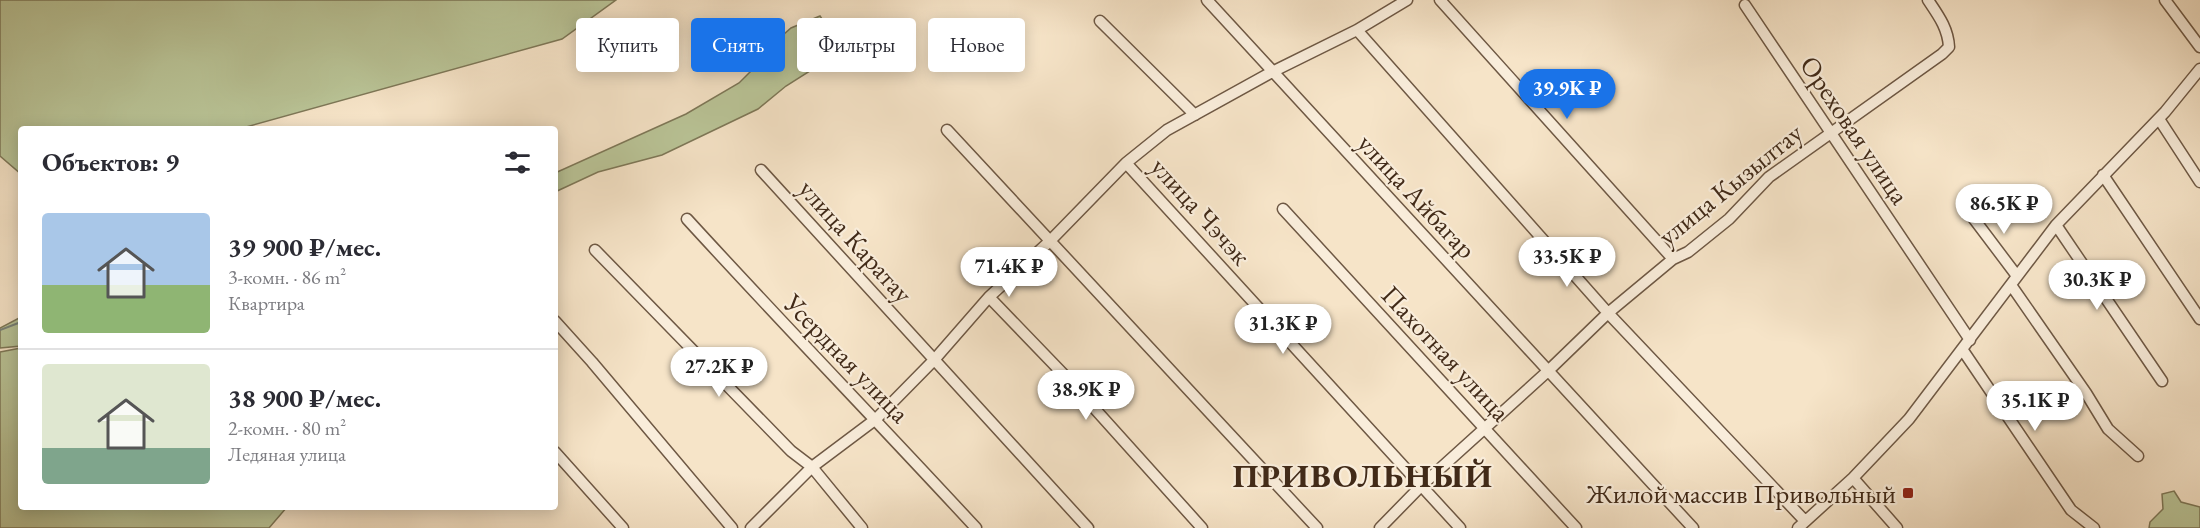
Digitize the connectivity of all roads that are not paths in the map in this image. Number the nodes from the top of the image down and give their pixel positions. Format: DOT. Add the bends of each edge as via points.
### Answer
graph roads {
  1 [pos="1207,0"];
  2 [pos="1407,0"];
  3 [pos="1440,0"];
  4 [pos="1928,0"];
  5 [pos="2165,0"];
  6 [pos="1744,5"];
  7 [pos="1100,21"];
  8 [pos="1357,30"];
  9 [pos="2200,47"];
  10 [pos="2200,69"];
  11 [pos="1272,72"];
  12 [pos="1195,115"];
  13 [pos="2158,119"];
  14 [pos="947,130"];
  15 [pos="1830,134"];
  16 [pos="1126,163"];
  17 [pos="761,170"];
  18 [pos="2103,175"];
  19 [pos="2200,182"];
  20 [pos="1283,209"];
  21 [pos="1968,211"];
  22 [pos="687,219"];
  23 [pos="2056,225"];
  24 [pos="1050,241"];
  25 [pos="595,250"];
  26 [pos="1673,259"];
  27 [pos="2014,281"];
  28 [pos="989,297"];
  29 [pos="1608,313"];
  30 [pos="2200,319"];
  31 [pos="558,324"];
  32 [pos="1970,340"];
  33 [pos="1962,349"];
  34 [pos="934,360"];
  35 [pos="1548,371"];
  36 [pos="2162,381"];
  37 [pos="876,419"];
  38 [pos="1484,428"];
  39 [pos="558,455"];
  40 [pos="2138,456"];
  41 [pos="812,467"];
  42 [pos="1853,478"];
  43 [pos="1422,485"];
  44 [pos="1802,525"];
  45 [pos="623,528"];
  46 [pos="732,528"];
  47 [pos="751,528"];
  48 [pos="862,528"];
  49 [pos="976,528"];
  50 [pos="1088,528"];
  51 [pos="1202,528"];
  52 [pos="1317,528"];
  53 [pos="1380,528"];
  54 [pos="1460,528"];
  55 [pos="1576,528"];
  56 [pos="1693,528"];
  57 [pos="1897,528"];
  58 [pos="2094,528"];
  1 -- 11 [label="street, улица Айбагар"];
  2 -- 8 [label="street"];
  3 -- 26 [label="street"];
  4 -- 15 [label="street, улица Кызылтау" via="1943,22 1949,47"];
  5 -- 9 [label="street"];
  6 -- 15 [label="street, Ореховая улица"];
  7 -- 12 [label="street"];
  8 -- 11 [label="street"];
  8 -- 29 [label="street"];
  10 -- 13 [label="street"];
  11 -- 12 [label="street"];
  11 -- 35 [label="street, улица Айбагар"];
  12 -- 16 [label="street" via="1167,130"];
  13 -- 18 [label="street"];
  13 -- 19 [label="street"];
  14 -- 24 [label="street"];
  15 -- 26 [label="street, улица Кызылтау" via="1769,177 1729,219 1688,252"];
  15 -- 32 [label="street, Ореховая улица"];
  16 -- 24 [label="street"];
  16 -- 43 [label="street, улица Чэчэк"];
  17 -- 34 [label="street, улица Каратау"];
  18 -- 23 [label="street"];
  18 -- 30 [label="street"];
  20 -- 38 [label="street, Пахотная улица"];
  21 -- 27 [label="street"];
  22 -- 37 [label="street, Усердная улица"];
  23 -- 27 [label="street"];
  23 -- 36 [label="street"];
  24 -- 28 [label="street"];
  24 -- 52 [label="street"];
  25 -- 41 [label="street" via="791,451"];
  26 -- 29 [label="street, улица Кызылтау"];
  27 -- 32 [label="street"];
  27 -- 40 [label="street" via="2108,429"];
  28 -- 34 [label="street"];
  28 -- 51 [label="street"];
  29 -- 35 [label="street, улица Кызылтау"];
  29 -- 44 [label="street"];
  31 -- 46 [label="street"];
  32 -- 33 [label="street"];
  33 -- 42 [label="street" via="1909,419"];
  33 -- 58 [label="street" via="2071,510"];
  34 -- 37 [label="street"];
  34 -- 50 [label="street, улица Каратау"];
  35 -- 38 [label="street, улица Кызылтау"];
  35 -- 56 [label="street, улица Айбагар"];
  37 -- 41 [label="street"];
  37 -- 49 [label="street, Усердная улица"];
  38 -- 43 [label="street, улица Кызылтау"];
  38 -- 55 [label="street, Пахотная улица"];
  39 -- 45 [label="street"];
  41 -- 47 [label="street"];
  41 -- 48 [label="street"];
  42 -- 44 [label="street"];
  42 -- 57 [label="street"];
  43 -- 53 [label="street, улица Кызылтау"];
  43 -- 54 [label="street, улица Чэчэк"];
}
